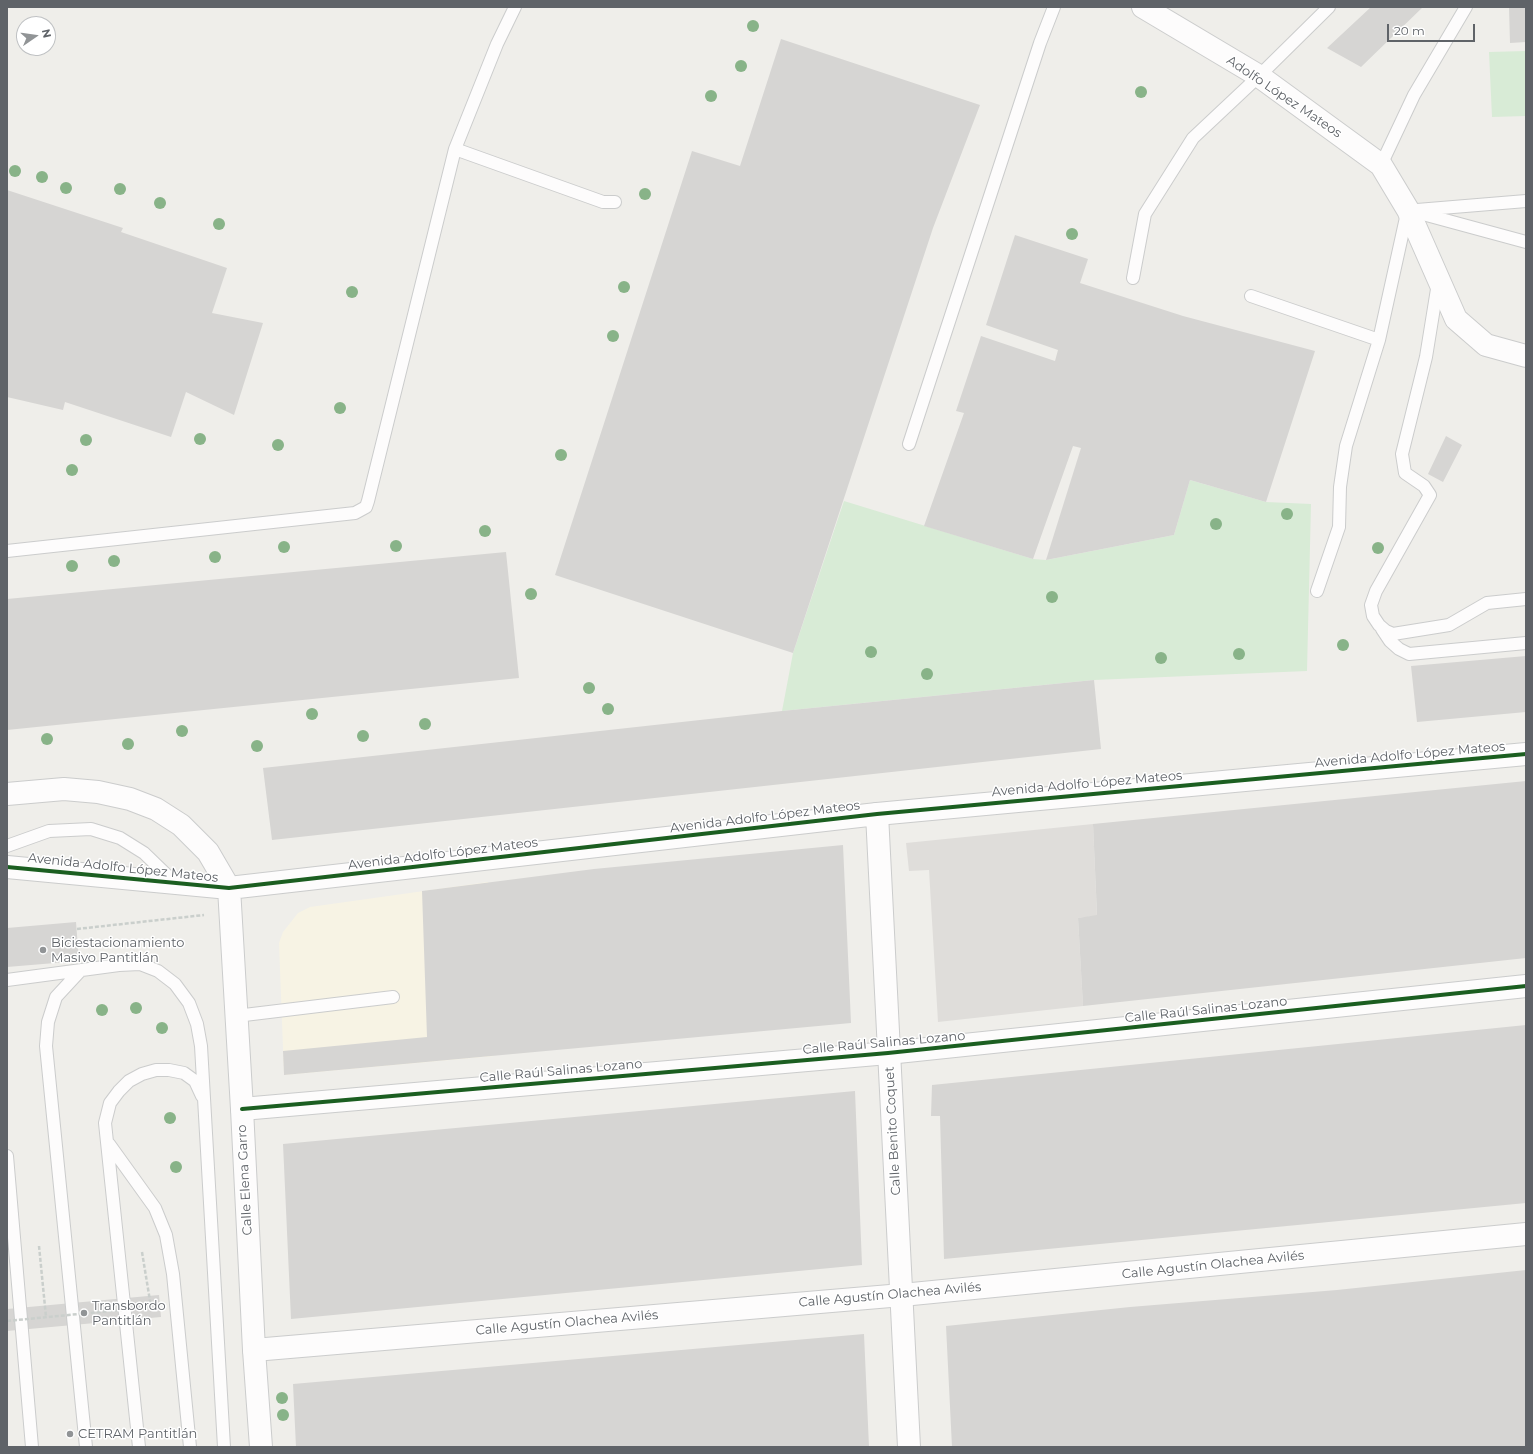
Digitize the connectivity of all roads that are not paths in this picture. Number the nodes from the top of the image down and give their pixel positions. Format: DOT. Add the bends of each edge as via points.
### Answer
graph roads {
  1 [pos="515,7"];
  2 [pos="1054,7"];
  3 [pos="1143,7"];
  4 [pos="1329,7"];
  5 [pos="1466,7"];
  6 [pos="1259,76"];
  7 [pos="455,149"];
  8 [pos="1381,165"];
  9 [pos="1526,201"];
  10 [pos="615,202"];
  11 [pos="1408,210"];
  12 [pos="1526,242"];
  13 [pos="1133,278"];
  14 [pos="1438,280"];
  15 [pos="1251,296"];
  16 [pos="1379,340"];
  17 [pos="1526,356"];
  18 [pos="909,444"];
  19 [pos="7,551"];
  20 [pos="1317,591"];
  21 [pos="1526,599"];
  22 [pos="1379,625"];
  23 [pos="1526,643"];
  24 [pos="1526,754"];
  25 [pos="7,794"];
  26 [pos="876,814"];
  27 [pos="7,846"];
  28 [pos="7,866"];
  29 [pos="175,883"];
  30 [pos="229,888"];
  31 [pos="81,970"];
  32 [pos="8,982"];
  33 [pos="1526,986"];
  34 [pos="392,997"];
  35 [pos="236,1016"];
  36 [pos="888,1053"];
  37 [pos="204,1099"];
  38 [pos="242,1109"];
  39 [pos="108,1143"];
  40 [pos="7,1156"];
  41 [pos="1526,1234"];
  42 [pos="902,1295"];
  43 [pos="254,1350"];
  44 [pos="32,1447"];
  45 [pos="86,1447"];
  46 [pos="139,1447"];
  47 [pos="190,1447"];
  48 [pos="224,1447"];
  49 [pos="261,1447"];
  50 [pos="909,1447"];
  1 -- 7 [label="lane" via="497,44"];
  2 -- 18 [label="lane"];
  3 -- 6 [label="street, Adolfo López Mateos"];
  4 -- 6 [label="lane"];
  5 -- 8 [label="lane" via="1414,96"];
  6 -- 8 [label="street, Adolfo López Mateos"];
  6 -- 13 [label="lane" via="1193,138 1149,207 1145,214"];
  7 -- 10 [label="lane" via="603,202"];
  7 -- 19 [label="lane" via="366,507 355,513"];
  8 -- 11 [label="street"];
  9 -- 11 [label="lane"];
  11 -- 12 [label="lane"];
  11 -- 14 [label="street"];
  11 -- 16 [label="lane"];
  14 -- 17 [label="street" via="1456,319 1486,345"];
  14 -- 22 [label="lane" via="1426,357 1402,454 1405,473 1424,486 1430,495 1376,591 1372,605"];
  15 -- 16 [label="lane"];
  16 -- 20 [label="lane" via="1346,446 1340,487 1339,527"];
  21 -- 22 [label="lane" via="1488,602 1449,625 1393,634"];
  22 -- 23 [label="lane" via="1390,641 1409,654"];
  24 -- 26 [label="street, Avenida Adolfo López Mateos"];
  25 -- 30 [label="street, Avenida Adolfo López Mateos" via="64,789 98,792 156,808 181,825 208,852"];
  26 -- 30 [label="street, Avenida Adolfo López Mateos"];
  26 -- 36 [label="street, Calle Benito Coquet"];
  27 -- 29 [label="lane" via="49,831 91,829 120,838 138,849"];
  28 -- 29 [label="street, Avenida Adolfo López Mateos"];
  29 -- 30 [label="street, Avenida Adolfo López Mateos"];
  30 -- 35 [label="street, Calle Elena Garro"];
  31 -- 32 [label="lane"];
  31 -- 37 [label="lane" via="140,964 158,971 175,984 189,1003 197,1024"];
  31 -- 45 [label="lane" via="56,997 48,1022 46,1046"];
  33 -- 36 [label="street, Calle Raúl Salinas Lozano"];
  34 -- 35 [label="lane"];
  35 -- 38 [label="street, Calle Elena Garro"];
  36 -- 38 [label="street, Calle Raúl Salinas Lozano"];
  36 -- 42 [label="street, Calle Benito Coquet"];
  37 -- 39 [label="lane" via="195,1081 184,1073 156,1070 142,1074 129,1081 110,1103 105,1123"];
  37 -- 48 [label="lane"];
  38 -- 43 [label="street, Calle Elena Garro"];
  39 -- 46 [label="lane"];
  39 -- 47 [label="lane" via="155,1208 166,1234 173,1274"];
  40 -- 44 [label="lane"];
  41 -- 42 [label="street, Calle Agustín Olachea Avilés"];
  42 -- 43 [label="street, Calle Agustín Olachea Avilés"];
  42 -- 50 [label="street, Calle Benito Coquet"];
  43 -- 49 [label="street, Calle Elena Garro"];
}
